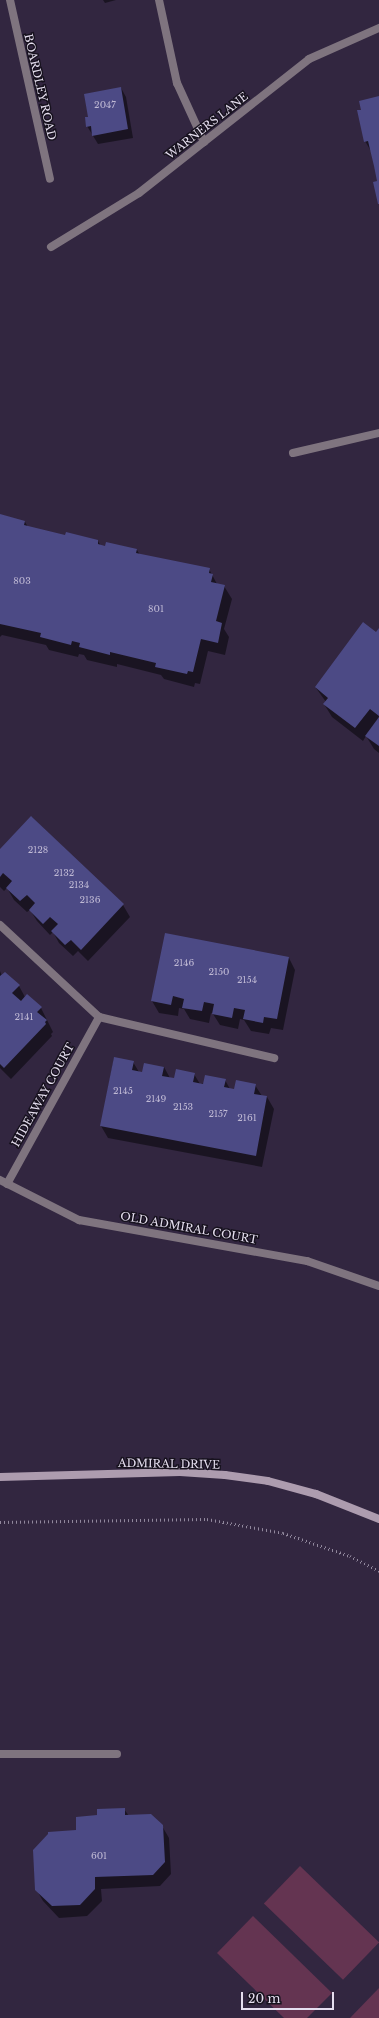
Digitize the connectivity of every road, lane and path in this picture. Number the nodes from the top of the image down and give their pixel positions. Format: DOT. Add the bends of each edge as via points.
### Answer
graph roads {
  1 [pos="10,0"];
  2 [pos="159,0"];
  3 [pos="379,28"];
  4 [pos="204,142"];
  5 [pos="50,179"];
  6 [pos="50,247"];
  7 [pos="379,433"];
  8 [pos="293,454"];
  9 [pos="0,925"];
  10 [pos="99,1017"];
  11 [pos="274,1058"];
  12 [pos="4,1182"];
  13 [pos="379,1286"];
  14 [pos="0,1477"];
  15 [pos="379,1519"];
  16 [pos="0,1522"];
  17 [pos="379,1571"];
  18 [pos="0,1754"];
  19 [pos="117,1754"];
  1 -- 5 [label="street, BOARDLEY ROAD"];
  2 -- 4 [label="street" via="177,83"];
  3 -- 4 [label="street, WARNERS LANE" via="309,59"];
  4 -- 6 [label="street, WARNERS LANE" via="139,193"];
  7 -- 8 [label="street"];
  9 -- 10 [label="street"];
  10 -- 11 [label="street"];
  10 -- 12 [label="street, HIDEAWAY COURT"];
  12 -- 13 [label="street, OLD ADMIRAL COURT" via="79,1220 307,1261"];
  14 -- 15 [label="street, ADMIRAL DRIVE" via="180,1472 225,1475 268,1481 316,1494"];
  16 -- 17 [label="path" via="207,1519 283,1533 350,1556"];
  18 -- 19 [label="street"];
}
